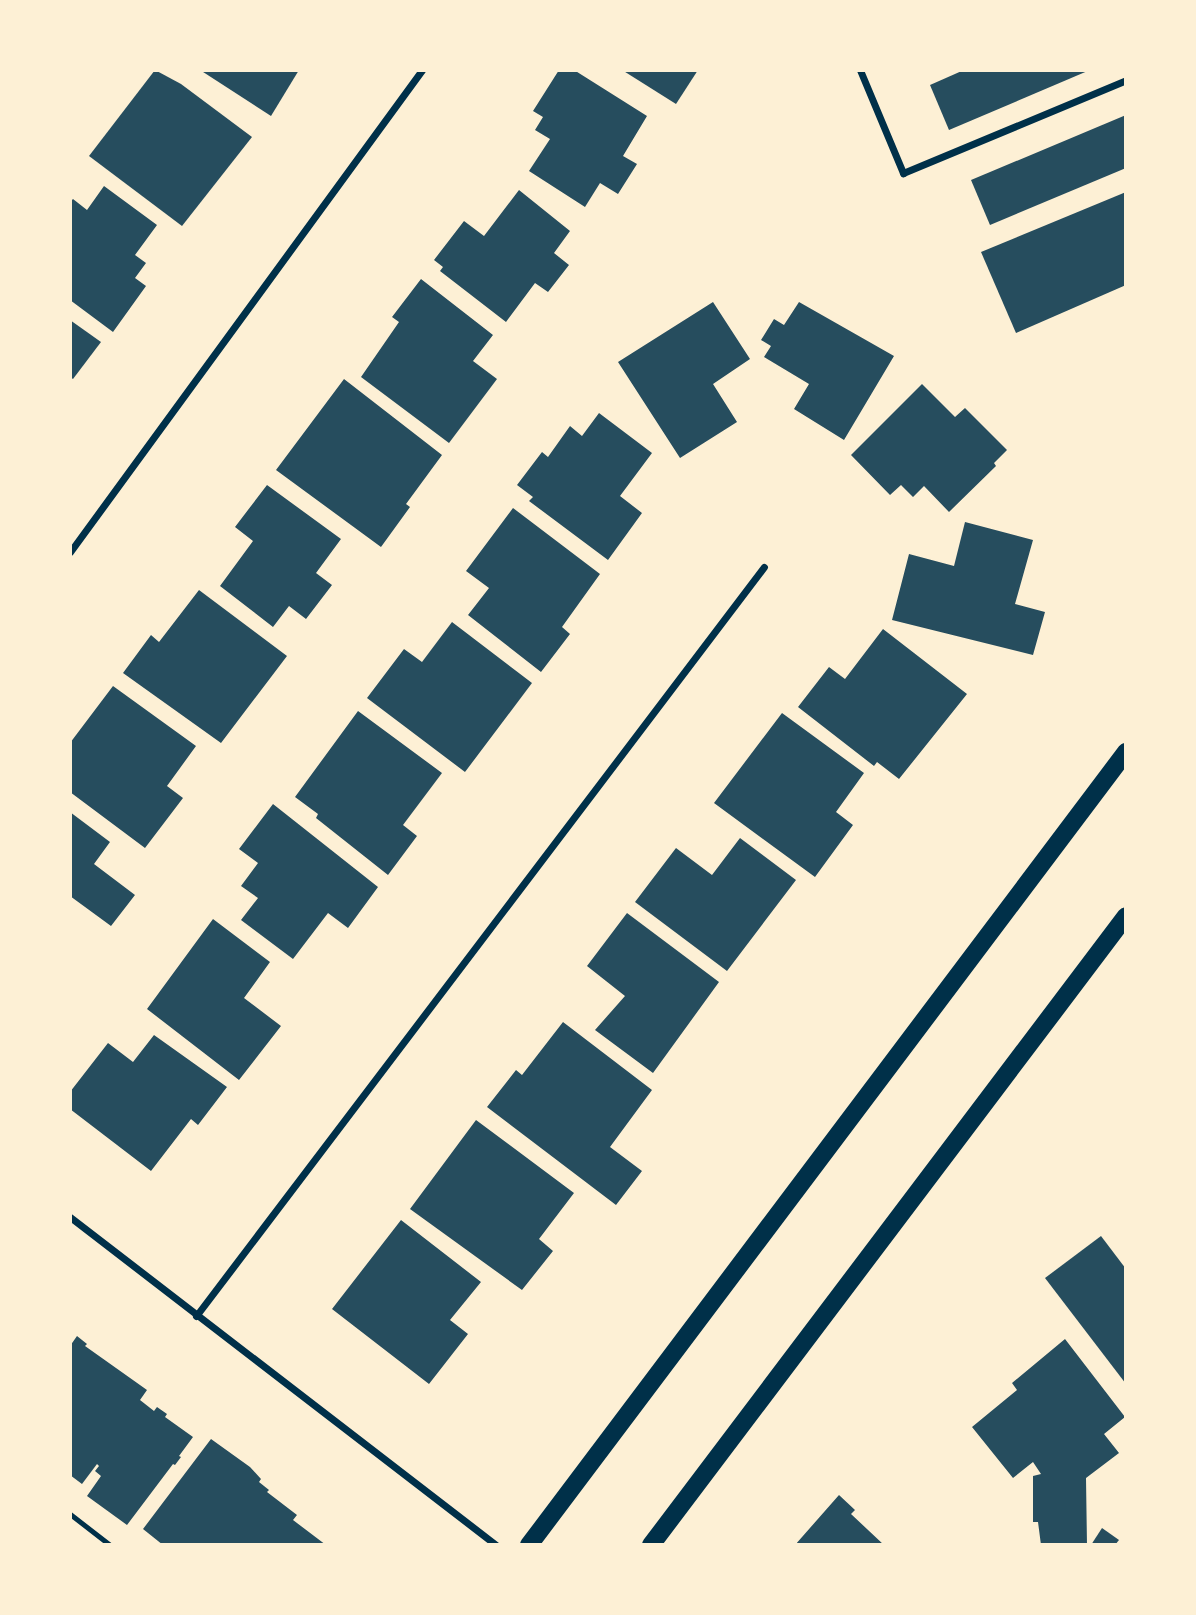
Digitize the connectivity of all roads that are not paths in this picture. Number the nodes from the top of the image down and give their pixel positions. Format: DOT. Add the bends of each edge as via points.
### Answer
graph roads {
  1 [pos="422,70"];
  2 [pos="860,70"];
  3 [pos="1126,80"];
  4 [pos="70,552"];
  5 [pos="764,567"];
  6 [pos="1126,752"];
  7 [pos="1126,916"];
  8 [pos="70,1217"];
  9 [pos="196,1316"];
  10 [pos="70,1514"];
  11 [pos="110,1545"];
  12 [pos="496,1545"];
  13 [pos="529,1545"];
  14 [pos="651,1545"];
  1 -- 4 [label="street"];
  2 -- 3 [label="street" via="903,173"];
  5 -- 9 [label="street"];
  6 -- 13 [label="main road"];
  7 -- 14 [label="main road"];
  8 -- 9 [label="street"];
  9 -- 12 [label="street"];
  10 -- 11 [label="lane"];
}
